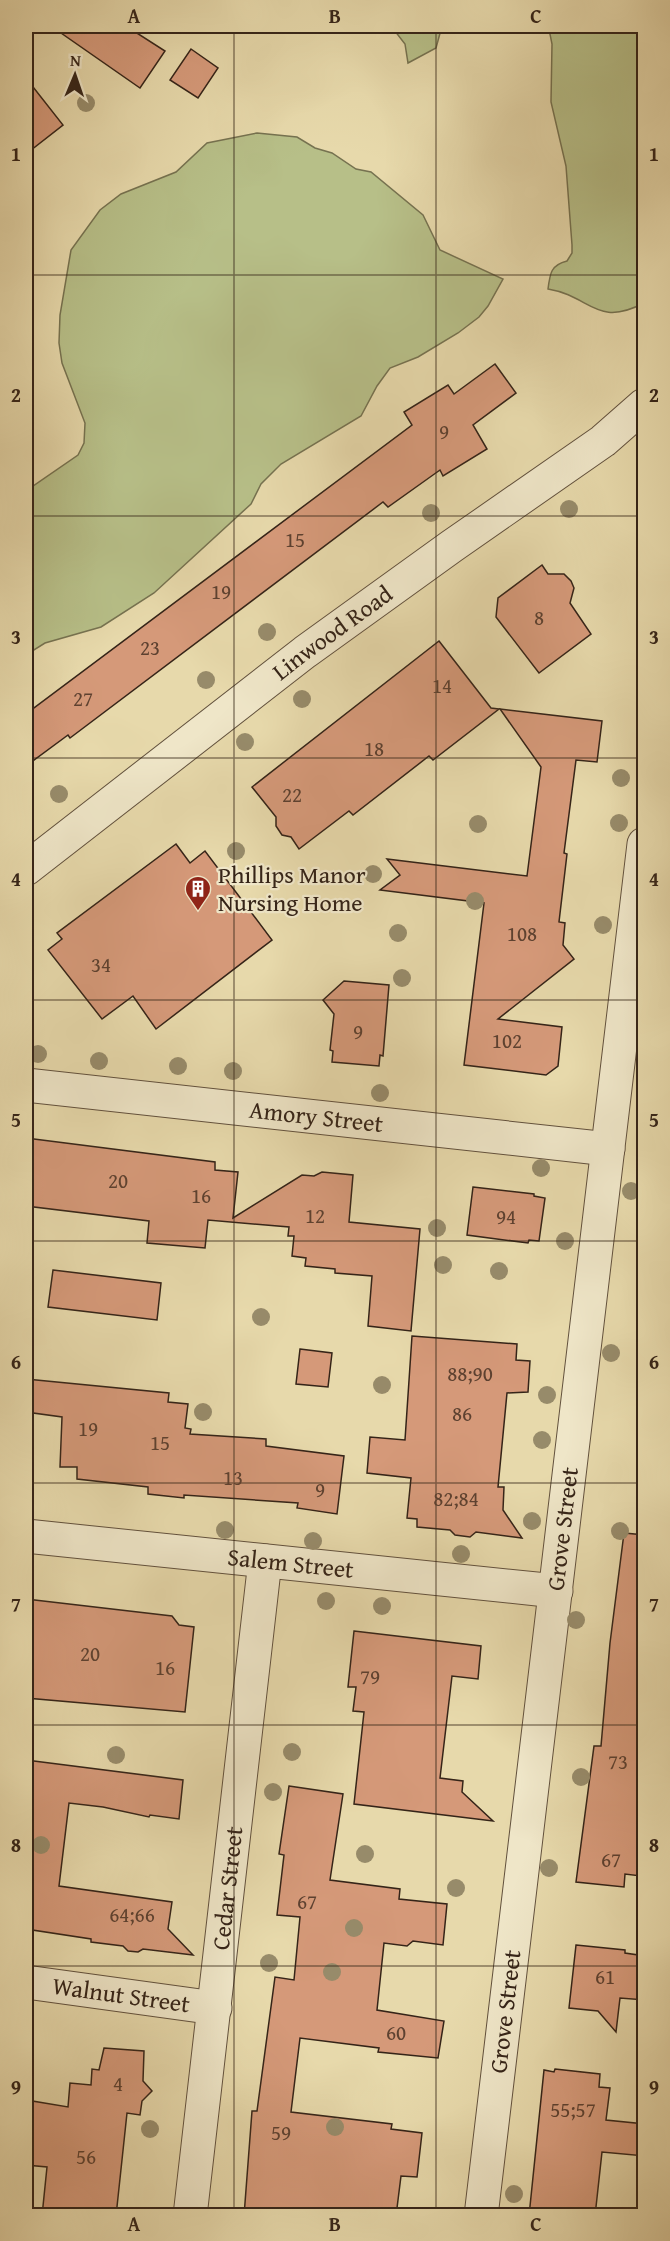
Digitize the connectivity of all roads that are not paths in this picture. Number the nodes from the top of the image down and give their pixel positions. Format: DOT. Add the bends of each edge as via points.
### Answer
graph roads {
  1 [pos="645,405"];
  2 [pos="645,844"];
  3 [pos="26,869"];
  4 [pos="26,1085"];
  5 [pos="608,1149"];
  6 [pos="26,1536"];
  7 [pos="265,1561"];
  8 [pos="556,1591"];
  9 [pos="26,1982"];
  10 [pos="215,2008"];
  11 [pos="190,2216"];
  12 [pos="481,2216"];
  1 -- 3 [label="street, Linwood Road" via="615,433 305,652"];
  2 -- 5 [label="street, Grove Street"];
  4 -- 5 [label="street, Amory Street"];
  5 -- 8 [label="street, Grove Street"];
  6 -- 7 [label="street, Salem Street"];
  7 -- 8 [label="street, Salem Street"];
  7 -- 10 [label="street, Cedar Street"];
  8 -- 12 [label="street, Grove Street"];
  9 -- 10 [label="street, Walnut Street"];
  10 -- 11 [label="street, Cedar Street"];
}
